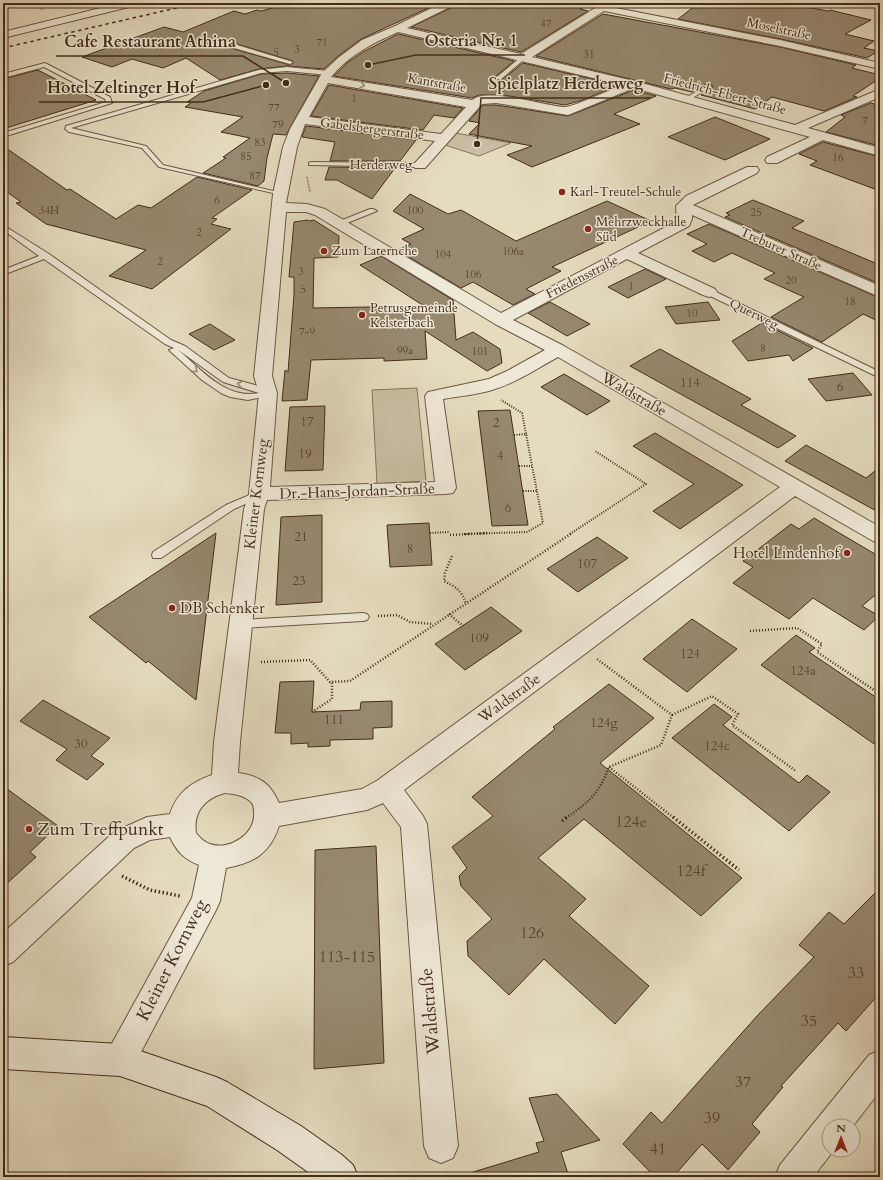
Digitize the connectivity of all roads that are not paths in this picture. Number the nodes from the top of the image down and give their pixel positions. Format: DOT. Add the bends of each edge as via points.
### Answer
graph roads {
  1 [pos="7,3"];
  2 [pos="133,3"];
  3 [pos="450,3"];
  4 [pos="3,4"];
  5 [pos="606,5"];
  6 [pos="397,29"];
  7 [pos="3,36"];
  8 [pos="210,44"];
  9 [pos="523,58"];
  10 [pos="290,62"];
  11 [pos="880,66"];
  12 [pos="3,76"];
  13 [pos="326,76"];
  14 [pos="499,78"];
  15 [pos="634,84"];
  16 [pos="709,86"];
  17 [pos="880,93"];
  18 [pos="687,99"];
  19 [pos="473,104"];
  20 [pos="301,120"];
  21 [pos="795,129"];
  22 [pos="3,135"];
  23 [pos="821,136"];
  24 [pos="443,138"];
  25 [pos="880,152"];
  26 [pos="772,160"];
  27 [pos="311,164"];
  28 [pos="420,165"];
  29 [pos="752,170"];
  30 [pos="279,200"];
  31 [pos="683,206"];
  32 [pos="373,211"];
  33 [pos="339,223"];
  34 [pos="3,227"];
  35 [pos="628,254"];
  36 [pos="46,256"];
  37 [pos="3,273"];
  38 [pos="708,292"];
  39 [pos="880,292"];
  40 [pos="501,320"];
  41 [pos="558,350"];
  42 [pos="880,375"];
  43 [pos="268,394"];
  44 [pos="794,487"];
  45 [pos="259,494"];
  46 [pos="880,536"];
  47 [pos="157,555"];
  48 [pos="363,617"];
  49 [pos="241,624"];
  50 [pos="225,782"];
  51 [pos="387,788"];
  52 [pos="269,816"];
  53 [pos="181,824"];
  54 [pos="214,857"];
  55 [pos="3,952"];
  56 [pos="3,1053"];
  57 [pos="120,1060"];
  58 [pos="880,1066"];
  59 [pos="838,1118"];
  60 [pos="821,1140"];
  61 [pos="441,1146"];
  62 [pos="341,1177"];
  63 [pos="792,1177"];
  1 -- 4 [label="street"];
  2 -- 7 [label="street"];
  3 -- 6 [label="street"];
  5 -- 9 [label="street"];
  5 -- 11 [label="street, Moselstraße"];
  6 -- 9 [label="street, Friedrich-Ebert-Straße"];
  6 -- 13 [label="street" via="366,42"];
  8 -- 10 [label="lane" via="227,44"];
  9 -- 14 [label="lane"];
  9 -- 15 [label="street, Friedrich-Ebert-Straße"];
  12 -- 22 [label="lane" via="45,65 108,98 109,103"];
  13 -- 19 [label="street, Kantstraße, one-way"];
  13 -- 20 [label="street"];
  13 -- 30 [label="lane" via="287,69 261,71 68,127 71,131 144,147 161,166"];
  15 -- 18 [label="street, Friedrich-Ebert-Straße"];
  15 -- 19 [label="street, Kantstraße" via="568,111 496,99"];
  16 -- 18 [label="lane"];
  17 -- 21 [label="street"];
  18 -- 21 [label="street, Friedrich-Ebert-Straße"];
  19 -- 24 [label="street, Herderweg"];
  20 -- 24 [label="street, Gabelsbergerstraße"];
  20 -- 30 [label="street" via="290,147"];
  21 -- 23 [label="street, Friedrich-Ebert-Straße"];
  23 -- 25 [label="street, Friedrich-Ebert-Straße"];
  23 -- 26 [label="street"];
  24 -- 28 [label="street, Herderweg"];
  27 -- 28 [label="lane, Herderweg"];
  29 -- 31 [label="street" via="691,199"];
  30 -- 33 [label="street, Waldstraße" via="315,209"];
  30 -- 43 [label="street, Kleiner Kornweg" via="263,376"];
  31 -- 35 [label="street, Friedensstraße" via="684,223"];
  31 -- 39 [label="street, Treburer Straße"];
  32 -- 33 [label="lane"];
  33 -- 40 [label="street, Waldstraße"];
  34 -- 36 [label="lane"];
  35 -- 38 [label="street, Querweg"];
  35 -- 40 [label="street, Friedensstraße"];
  36 -- 37 [label="lane"];
  36 -- 43 [label="lane" via="168,342 172,350 197,371 231,394 242,397"];
  38 -- 42 [label="lane, Querweg"];
  40 -- 41 [label="street, Waldstraße"];
  41 -- 44 [label="street, Waldstraße"];
  41 -- 45 [label="street, Dr.-Hans-Jordan-Straße" via="508,377 482,387 434,396 446,488"];
  43 -- 45 [label="street, Kleiner Kornweg"];
  44 -- 46 [label="street"];
  44 -- 51 [label="street, Waldstraße"];
  45 -- 47 [label="lane" via="230,507"];
  45 -- 49 [label="street, Kleiner Kornweg" via="254,509"];
  48 -- 49 [label="lane"];
  49 -- 50 [label="street, Kleiner Kornweg" via="227,742"];
  50 -- 52 [label="street" via="237,782 256,789 265,799"];
  50 -- 53 [label="street" via="198,792 185,808"];
  51 -- 52 [label="street, Waldstraße" via="367,799"];
  51 -- 61 [label="street, Waldstraße" via="414,824"];
  52 -- 54 [label="street" via="262,834 248,849 235,855"];
  53 -- 54 [label="street" via="184,837 191,847"];
  53 -- 55 [label="street" via="147,829 124,840"];
  54 -- 57 [label="street, Kleiner Kornweg" via="206,901"];
  56 -- 57 [label="street"];
  57 -- 62 [label="street" via="216,1093 289,1138 330,1166"];
  58 -- 59 [label="street"];
  60 -- 63 [label="street"];
}
